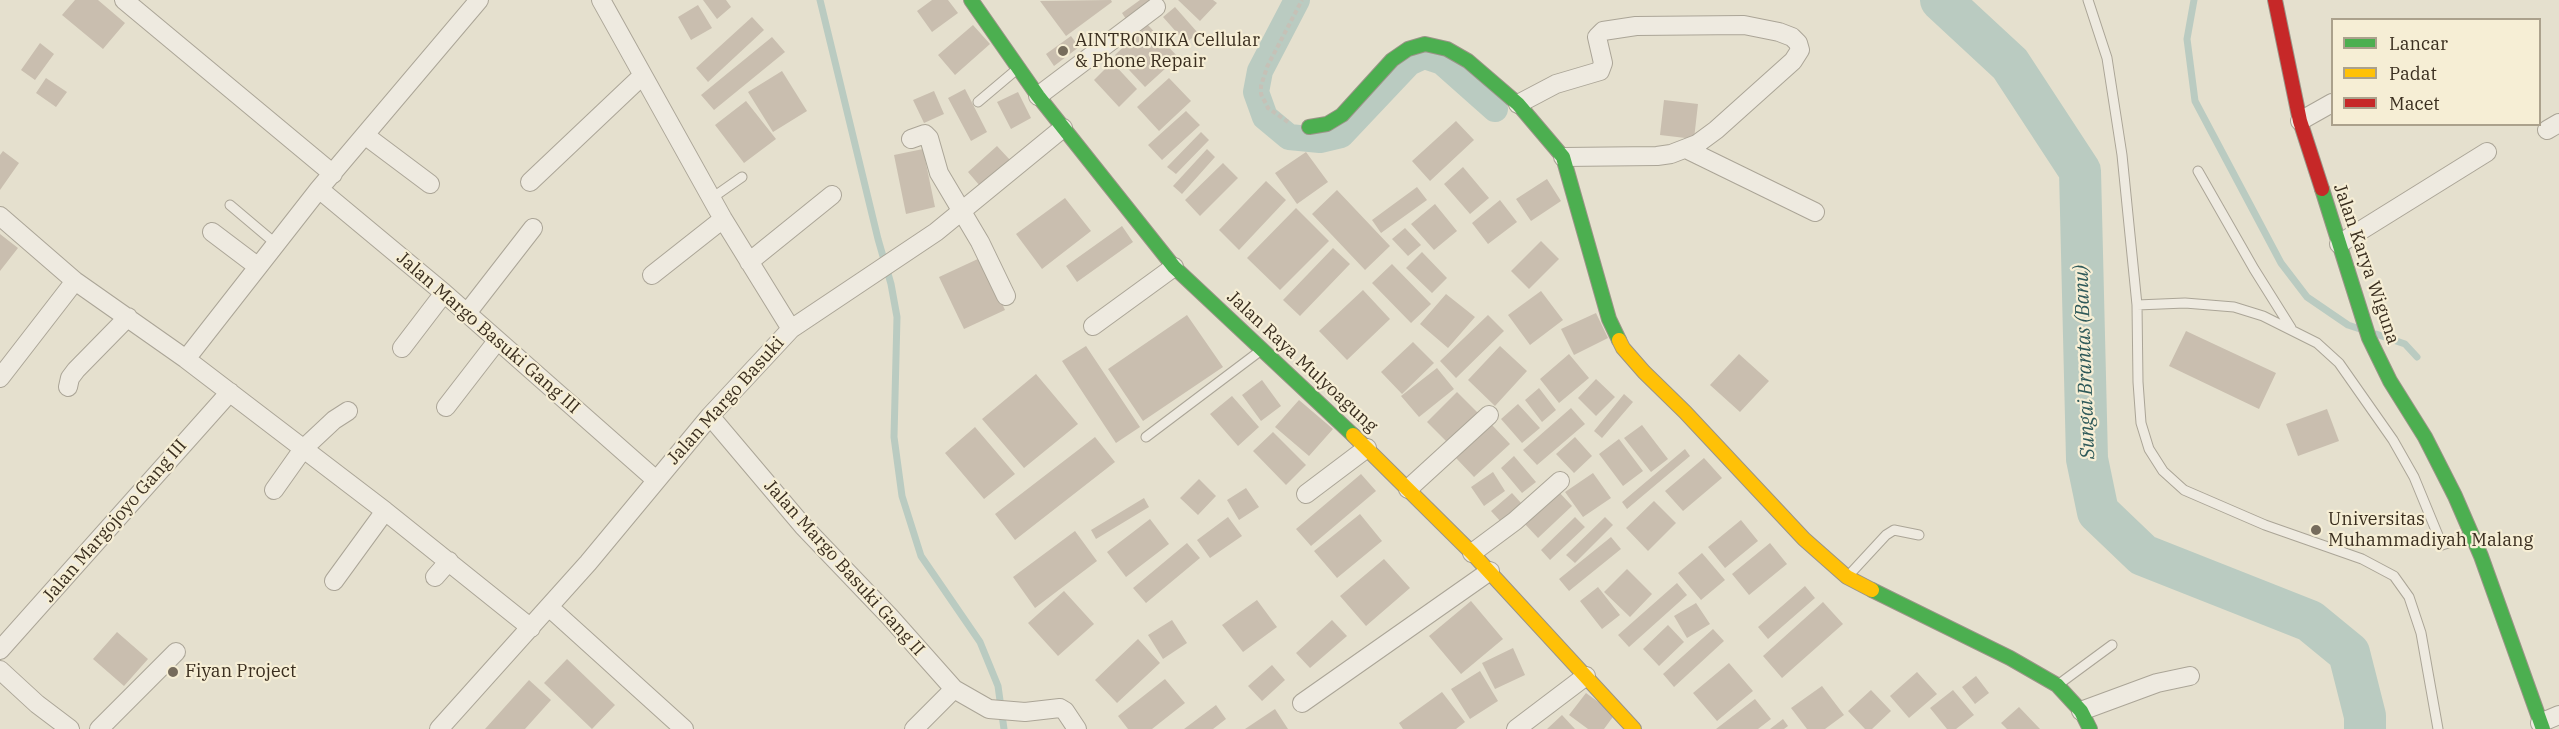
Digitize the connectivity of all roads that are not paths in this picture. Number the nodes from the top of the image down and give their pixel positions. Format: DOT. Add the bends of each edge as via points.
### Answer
graph roads {
  1 [pos="124,0"];
  2 [pos="601,0"];
  3 [pos="971,0"];
  4 [pos="2088,0"];
  5 [pos="2275,0"];
  6 [pos="467,4"];
  7 [pos="1156,7"];
  8 [pos="1018,68"];
  9 [pos="642,76"];
  10 [pos="1038,96"];
  11 [pos="978,102"];
  12 [pos="1518,104"];
  13 [pos="2331,104"];
  14 [pos="2300,121"];
  15 [pos="1309,127"];
  16 [pos="1063,128"];
  17 [pos="366,136"];
  18 [pos="911,139"];
  19 [pos="1686,149"];
  20 [pos="2487,152"];
  21 [pos="1563,157"];
  22 [pos="2198,171"];
  23 [pos="333,174"];
  24 [pos="742,177"];
  25 [pos="530,183"];
  26 [pos="430,184"];
  27 [pos="319,189"];
  28 [pos="832,195"];
  29 [pos="712,198"];
  30 [pos="230,205"];
  31 [pos="962,212"];
  32 [pos="1815,212"];
  33 [pos="0,216"];
  34 [pos="723,219"];
  35 [pos="532,228"];
  36 [pos="212,232"];
  37 [pos="275,243"];
  38 [pos="2339,244"];
  39 [pos="749,262"];
  40 [pos="257,266"];
  41 [pos="1174,267"];
  42 [pos="652,275"];
  43 [pos="75,281"];
  44 [pos="444,293"];
  45 [pos="1006,296"];
  46 [pos="2137,305"];
  47 [pos="467,313"];
  48 [pos="128,317"];
  49 [pos="1093,326"];
  50 [pos="2291,328"];
  51 [pos="792,329"];
  52 [pos="498,341"];
  53 [pos="402,348"];
  54 [pos="1262,349"];
  55 [pos="186,359"];
  56 [pos="0,378"];
  57 [pos="68,387"];
  58 [pos="230,392"];
  59 [pos="446,406"];
  60 [pos="348,411"];
  61 [pos="1489,415"];
  62 [pos="710,416"];
  63 [pos="1146,438"];
  64 [pos="1367,448"];
  65 [pos="303,449"];
  66 [pos="656,480"];
  67 [pos="1560,481"];
  68 [pos="1408,489"];
  69 [pos="274,490"];
  70 [pos="1306,494"];
  71 [pos="385,511"];
  72 [pos="1919,534"];
  73 [pos="2472,535"];
  74 [pos="1472,553"];
  75 [pos="449,561"];
  76 [pos="1490,571"];
  77 [pos="435,577"];
  78 [pos="1847,577"];
  79 [pos="333,581"];
  80 [pos="549,607"];
  81 [pos="531,628"];
  82 [pos="2112,645"];
  83 [pos="0,650"];
  84 [pos="176,652"];
  85 [pos="0,670"];
  86 [pos="1586,676"];
  87 [pos="2190,676"];
  88 [pos="2057,685"];
  89 [pos="954,689"];
  90 [pos="1302,703"];
  91 [pos="2081,711"];
  92 [pos="2559,715"];
  93 [pos="1024,718"];
  94 [pos="2541,726"];
  95 [pos="70,729"];
  96 [pos="99,729"];
  97 [pos="439,729"];
  98 [pos="684,729"];
  99 [pos="914,729"];
  100 [pos="1077,729"];
  101 [pos="1516,729"];
  102 [pos="1634,729"];
  103 [pos="2090,729"];
  104 [pos="2438,729"];
  1 -- 23 [label="street"];
  2 -- 9 [label="street"];
  3 -- 8 [label="main road, Jalan Raya Mulyoagung"];
  4 -- 46 [label="lane" via="2107,58 2121,144"];
  5 -- 14 [label="main road, Jalan Karya Wiguna"];
  6 -- 17 [label="street"];
  7 -- 10 [label="street"];
  8 -- 10 [label="main road, Jalan Raya Mulyoagung"];
  8 -- 11 [label="lane"];
  9 -- 25 [label="street"];
  9 -- 29 [label="street"];
  10 -- 16 [label="main road, Jalan Raya Mulyoagung"];
  12 -- 15 [label="main road" via="1468,61 1447,49 1425,44 1392,60 1342,115 1327,124"];
  12 -- 19 [label="street" via="1556,84 1600,71 1603,63 1597,37 1602,31 1635,26 1744,26 1792,37 1800,50 1793,62 1716,130"];
  12 -- 21 [label="main road"];
  13 -- 14 [label="street"];
  14 -- 38 [label="main road, Jalan Karya Wiguna"];
  16 -- 31 [label="street, Jalan Margo Basuki"];
  16 -- 41 [label="main road, Jalan Raya Mulyoagung"];
  17 -- 23 [label="street"];
  17 -- 26 [label="street"];
  18 -- 31 [label="street" via="925,134 929,138 939,173"];
  19 -- 21 [label="street" via="1657,156"];
  19 -- 32 [label="street"];
  20 -- 38 [label="street"];
  21 -- 78 [label="main road" via="1602,296 1623,348 1804,539"];
  22 -- 50 [label="lane"];
  23 -- 27 [label="street"];
  24 -- 29 [label="lane"];
  27 -- 37 [label="street"];
  27 -- 44 [label="street, Jalan Margo Basuki Gang III"];
  28 -- 39 [label="street"];
  29 -- 34 [label="street"];
  30 -- 37 [label="lane"];
  31 -- 45 [label="street"];
  31 -- 51 [label="street, Jalan Margo Basuki"];
  33 -- 43 [label="street"];
  34 -- 39 [label="street"];
  34 -- 42 [label="street"];
  35 -- 47 [label="street"];
  36 -- 40 [label="street"];
  37 -- 40 [label="street"];
  38 -- 73 [label="main road, Jalan Karya Wiguna" via="2369,339 2425,437"];
  39 -- 51 [label="street"];
  40 -- 55 [label="street"];
  41 -- 49 [label="street"];
  41 -- 54 [label="main road, Jalan Raya Mulyoagung"];
  43 -- 48 [label="street"];
  43 -- 56 [label="street"];
  44 -- 47 [label="street, Jalan Margo Basuki Gang III"];
  44 -- 53 [label="street"];
  46 -- 50 [label="lane" via="2234,307"];
  46 -- 104 [label="lane" via="2141,423 2149,449 2163,471 2184,490 2213,505 2362,559 2394,576 2409,597 2421,633"];
  47 -- 52 [label="street, Jalan Margo Basuki Gang III"];
  48 -- 55 [label="street"];
  48 -- 57 [label="street" via="76,370"];
  50 -- 73 [label="lane" via="2317,343 2339,363 2368,402 2414,477 2442,544"];
  51 -- 62 [label="street, Jalan Margo Basuki"];
  52 -- 59 [label="street"];
  52 -- 66 [label="street, Jalan Margo Basuki Gang III"];
  54 -- 63 [label="lane"];
  54 -- 64 [label="main road, Jalan Raya Mulyoagung"];
  55 -- 58 [label="street"];
  58 -- 65 [label="street"];
  58 -- 83 [label="street, Jalan Margojoyo Gang III"];
  60 -- 65 [label="street"];
  61 -- 68 [label="street"];
  62 -- 66 [label="street, Jalan Margo Basuki"];
  62 -- 89 [label="street, Jalan Margo Basuki Gang II" via="804,526"];
  64 -- 68 [label="main road, Jalan Raya Mulyoagung"];
  64 -- 70 [label="street"];
  65 -- 69 [label="street"];
  65 -- 71 [label="street"];
  66 -- 80 [label="street, Jalan Margo Basuki"];
  67 -- 74 [label="street"];
  68 -- 74 [label="main road, Jalan Raya Mulyoagung"];
  71 -- 75 [label="street"];
  71 -- 79 [label="street"];
  72 -- 78 [label="lane" via="1894,530"];
  73 -- 94 [label="main road, Jalan Karya Wiguna"];
  74 -- 76 [label="main road, Jalan Raya Mulyoagung"];
  75 -- 77 [label="street"];
  75 -- 81 [label="street"];
  76 -- 86 [label="main road, Jalan Raya Mulyoagung"];
  76 -- 90 [label="street"];
  78 -- 88 [label="main road"];
  80 -- 81 [label="street, Jalan Margo Basuki"];
  80 -- 98 [label="street"];
  81 -- 97 [label="street, Jalan Margo Basuki"];
  82 -- 88 [label="lane"];
  84 -- 96 [label="street"];
  85 -- 95 [label="street"];
  86 -- 101 [label="street"];
  86 -- 102 [label="main road, Jalan Raya Mulyoagung"];
  87 -- 91 [label="street" via="2157,683"];
  88 -- 91 [label="main road"];
  89 -- 93 [label="street, Jalan Margo Basuki Gang II" via="989,709"];
  89 -- 99 [label="street"];
  91 -- 103 [label="main road"];
  92 -- 94 [label="street"];
  93 -- 100 [label="street" via="1060,708"];
}
